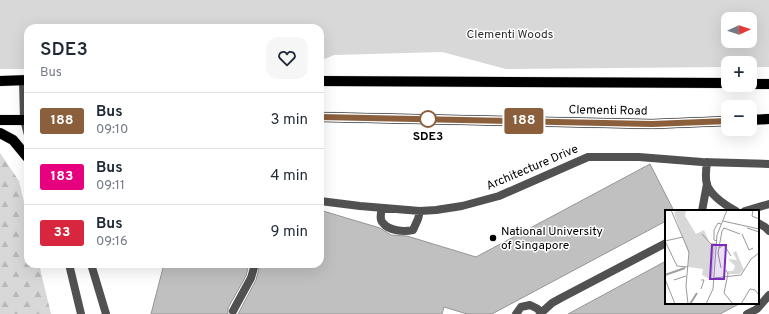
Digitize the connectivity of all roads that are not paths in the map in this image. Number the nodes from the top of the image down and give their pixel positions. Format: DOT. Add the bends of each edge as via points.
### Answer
graph roads {
  1 [pos="0,80"];
  2 [pos="24,80"];
  3 [pos="324,81"];
  4 [pos="721,84"];
  5 [pos="757,84"];
  6 [pos="769,84"];
  7 [pos="324,117"];
  8 [pos="769,119"];
  9 [pos="0,120"];
  10 [pos="24,120"];
  11 [pos="757,120"];
  12 [pos="721,121"];
  13 [pos="0,133"];
  14 [pos="24,153"];
  15 [pos="706,162"];
  16 [pos="769,164"];
  17 [pos="707,184"];
  18 [pos="324,201"];
  19 [pos="769,204"];
  20 [pos="382,208"];
  21 [pos="702,210"];
  22 [pos="734,210"];
  23 [pos="749,210"];
  24 [pos="420,211"];
  25 [pos="759,224"];
  26 [pos="769,231"];
  27 [pos="665,244"];
  28 [pos="70,268"];
  29 [pos="92,268"];
  30 [pos="254,268"];
  31 [pos="769,295"];
  32 [pos="233,310"];
  33 [pos="81,314"];
  34 [pos="106,314"];
  35 [pos="516,314"];
  36 [pos="541,314"];
  37 [pos="747,314"];
  1 -- 2 [label="main road"];
  3 -- 4 [label="main road"];
  5 -- 6 [label="main road"];
  7 -- 12 [label="main road, Clementi Road" via="652,124"];
  8 -- 11 [label="main road"];
  9 -- 10 [label="main road"];
  13 -- 14 [label="main road" via="13,140"];
  15 -- 16 [label="street, Architecture Drive"];
  15 -- 17 [label="street"];
  15 -- 24 [label="street, Architecture Drive" via="639,157 588,157 499,196 462,206"];
  17 -- 21 [label="street"];
  17 -- 22 [label="street" via="712,193"];
  18 -- 20 [label="street, Architecture Drive"];
  19 -- 23 [label="street"];
  20 -- 24 [label="street, Architecture Drive"];
  20 -- 24 [label="street" via="382,223 406,232 413,230"];
  25 -- 26 [label="street"];
  27 -- 36 [label="street" via="552,303"];
  28 -- 33 [label="street"];
  29 -- 34 [label="street"];
  30 -- 32 [label="street"];
  31 -- 37 [label="street" via="757,309"];
  35 -- 36 [label="street" via="521,307 530,305 535,306"];
}
